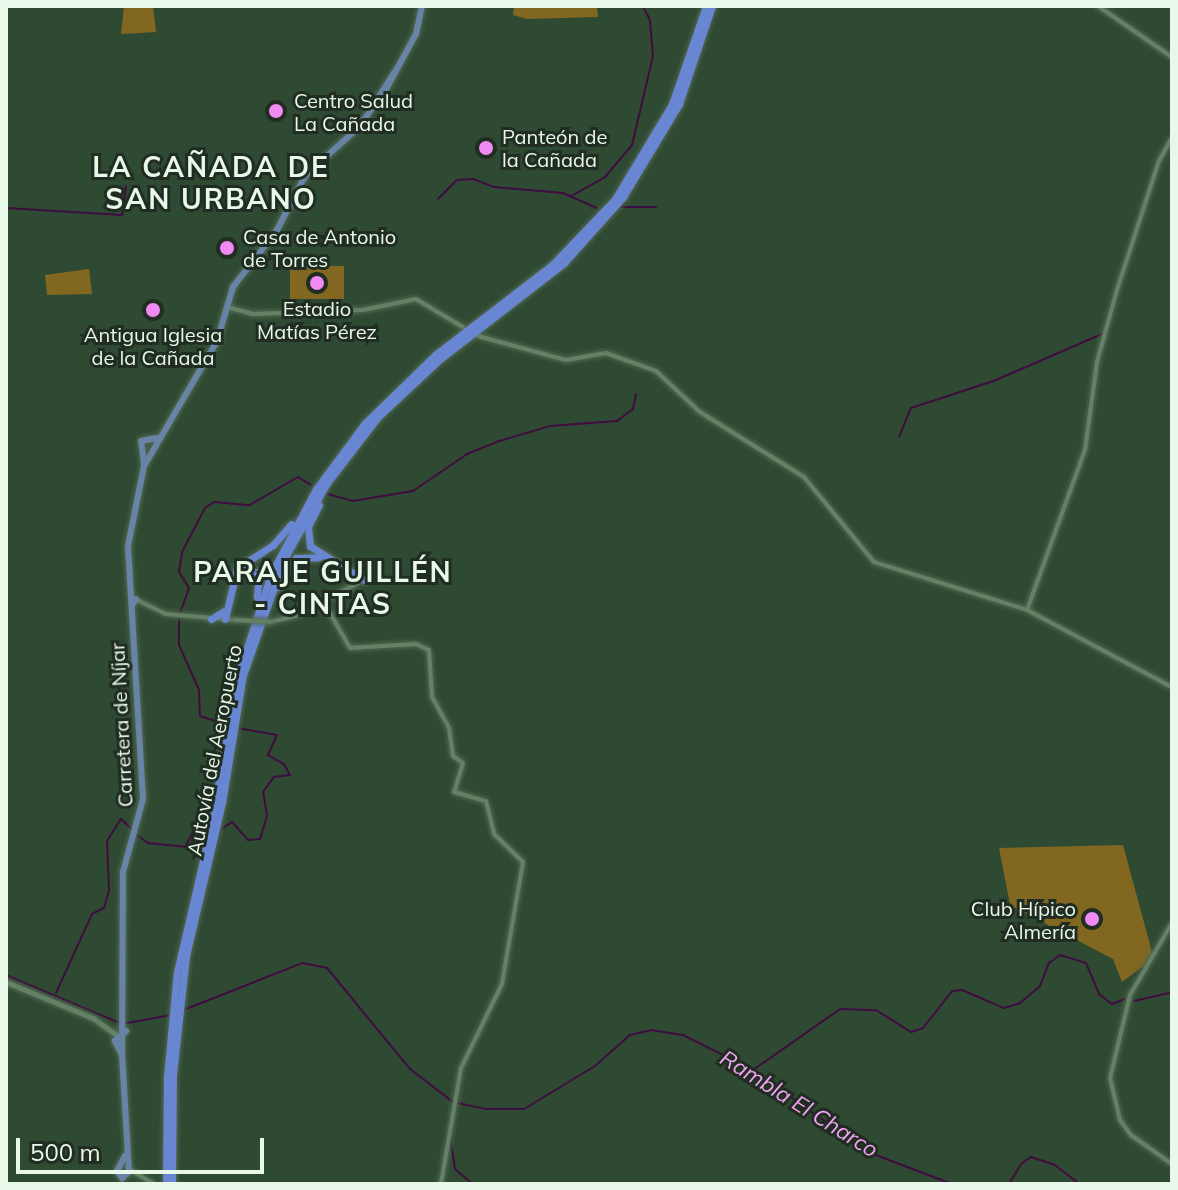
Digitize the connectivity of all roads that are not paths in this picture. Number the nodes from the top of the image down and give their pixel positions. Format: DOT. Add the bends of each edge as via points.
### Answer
graph roads {
  1 [pos="424,6"];
  2 [pos="709,6"];
  3 [pos="1098,6"];
  4 [pos="1172,57"];
  5 [pos="1172,138"];
  6 [pos="225,306"];
  7 [pos="463,327"];
  8 [pos="478,336"];
  9 [pos="352,448"];
  10 [pos="327,473"];
  11 [pos="321,558"];
  12 [pos="237,568"];
  13 [pos="358,580"];
  14 [pos="1031,599"];
  15 [pos="323,601"];
  16 [pos="136,602"];
  17 [pos="227,608"];
  18 [pos="1020,608"];
  19 [pos="1027,610"];
  20 [pos="1038,615"];
  21 [pos="211,619"];
  22 [pos="225,619"];
  23 [pos="236,620"];
  24 [pos="256,629"];
  25 [pos="247,637"];
  26 [pos="1172,687"];
  27 [pos="1172,923"];
  28 [pos="6,982"];
  29 [pos="176,1008"];
  30 [pos="121,1042"];
  31 [pos="1172,1164"];
  32 [pos="124,1175"];
  33 [pos="154,1184"];
  34 [pos="169,1184"];
  35 [pos="441,1184"];
  1 -- 6 [label="main road, Carretera de Níjar" via="419,35 386,89 361,125 305,176 293,205"];
  2 -- 9 [label="highway, Autovía del Aeropuerto" via="672,117 614,208 564,263 425,371"];
  2 -- 10 [label="highway, Autovía del Aeropuerto" via="665,119 604,212 552,265 394,392"];
  3 -- 4 [label="street"];
  5 -- 14 [label="street" via="1159,161 1117,290 1097,362 1085,450"];
  6 -- 7 [label="street" via="253,314 363,310 398,300 422,301"];
  6 -- 16 [label="main road, Carretera de Níjar" via="215,345 150,444 128,537 130,590"];
  8 -- 18 [label="street" via="566,360 606,353 656,371 700,412 804,477 874,562"];
  9 -- 11 [label="highway" via="308,527 310,546"];
  9 -- 24 [label="highway, Autovía del Aeropuerto" via="293,540"];
  10 -- 12 [label="highway" via="279,540"];
  10 -- 25 [label="highway, Autovía del Aeropuerto" via="278,558"];
  11 -- 13 [label="highway"];
  11 -- 24 [label="highway" via="305,554 290,562"];
  12 -- 17 [label="highway"];
  12 -- 25 [label="highway" via="248,566 261,578"];
  13 -- 15 [label="street"];
  14 -- 18 [label="street"];
  14 -- 19 [label="street"];
  14 -- 20 [label="street"];
  15 -- 23 [label="street, bridge" via="270,622"];
  15 -- 35 [label="street" via="350,648 416,644 429,650 432,697 449,728 453,756 463,763 454,792 486,801 494,834 523,862 502,984 464,1057"];
  16 -- 21 [label="street" via="166,614"];
  16 -- 30 [label="main road, Carretera de Níjar" via="143,799 123,872 126,1018"];
  17 -- 21 [label="highway"];
  17 -- 22 [label="highway"];
  17 -- 23 [label="highway"];
  18 -- 19 [label="street"];
  19 -- 20 [label="street"];
  20 -- 26 [label="street"];
  21 -- 22 [label="street"];
  22 -- 23 [label="street"];
  24 -- 29 [label="highway, Autovía del Aeropuerto"];
  25 -- 29 [label="highway, Autovía del Aeropuerto"];
  27 -- 31 [label="street" via="1130,995 1110,1078 1112,1099 1125,1127"];
  28 -- 30 [label="main road" via="108,1030"];
  29 -- 34 [label="highway, Autovía del Aeropuerto"];
  30 -- 32 [label="main road, Carretera de Níjar"];
  32 -- 33 [label="street"];
}
